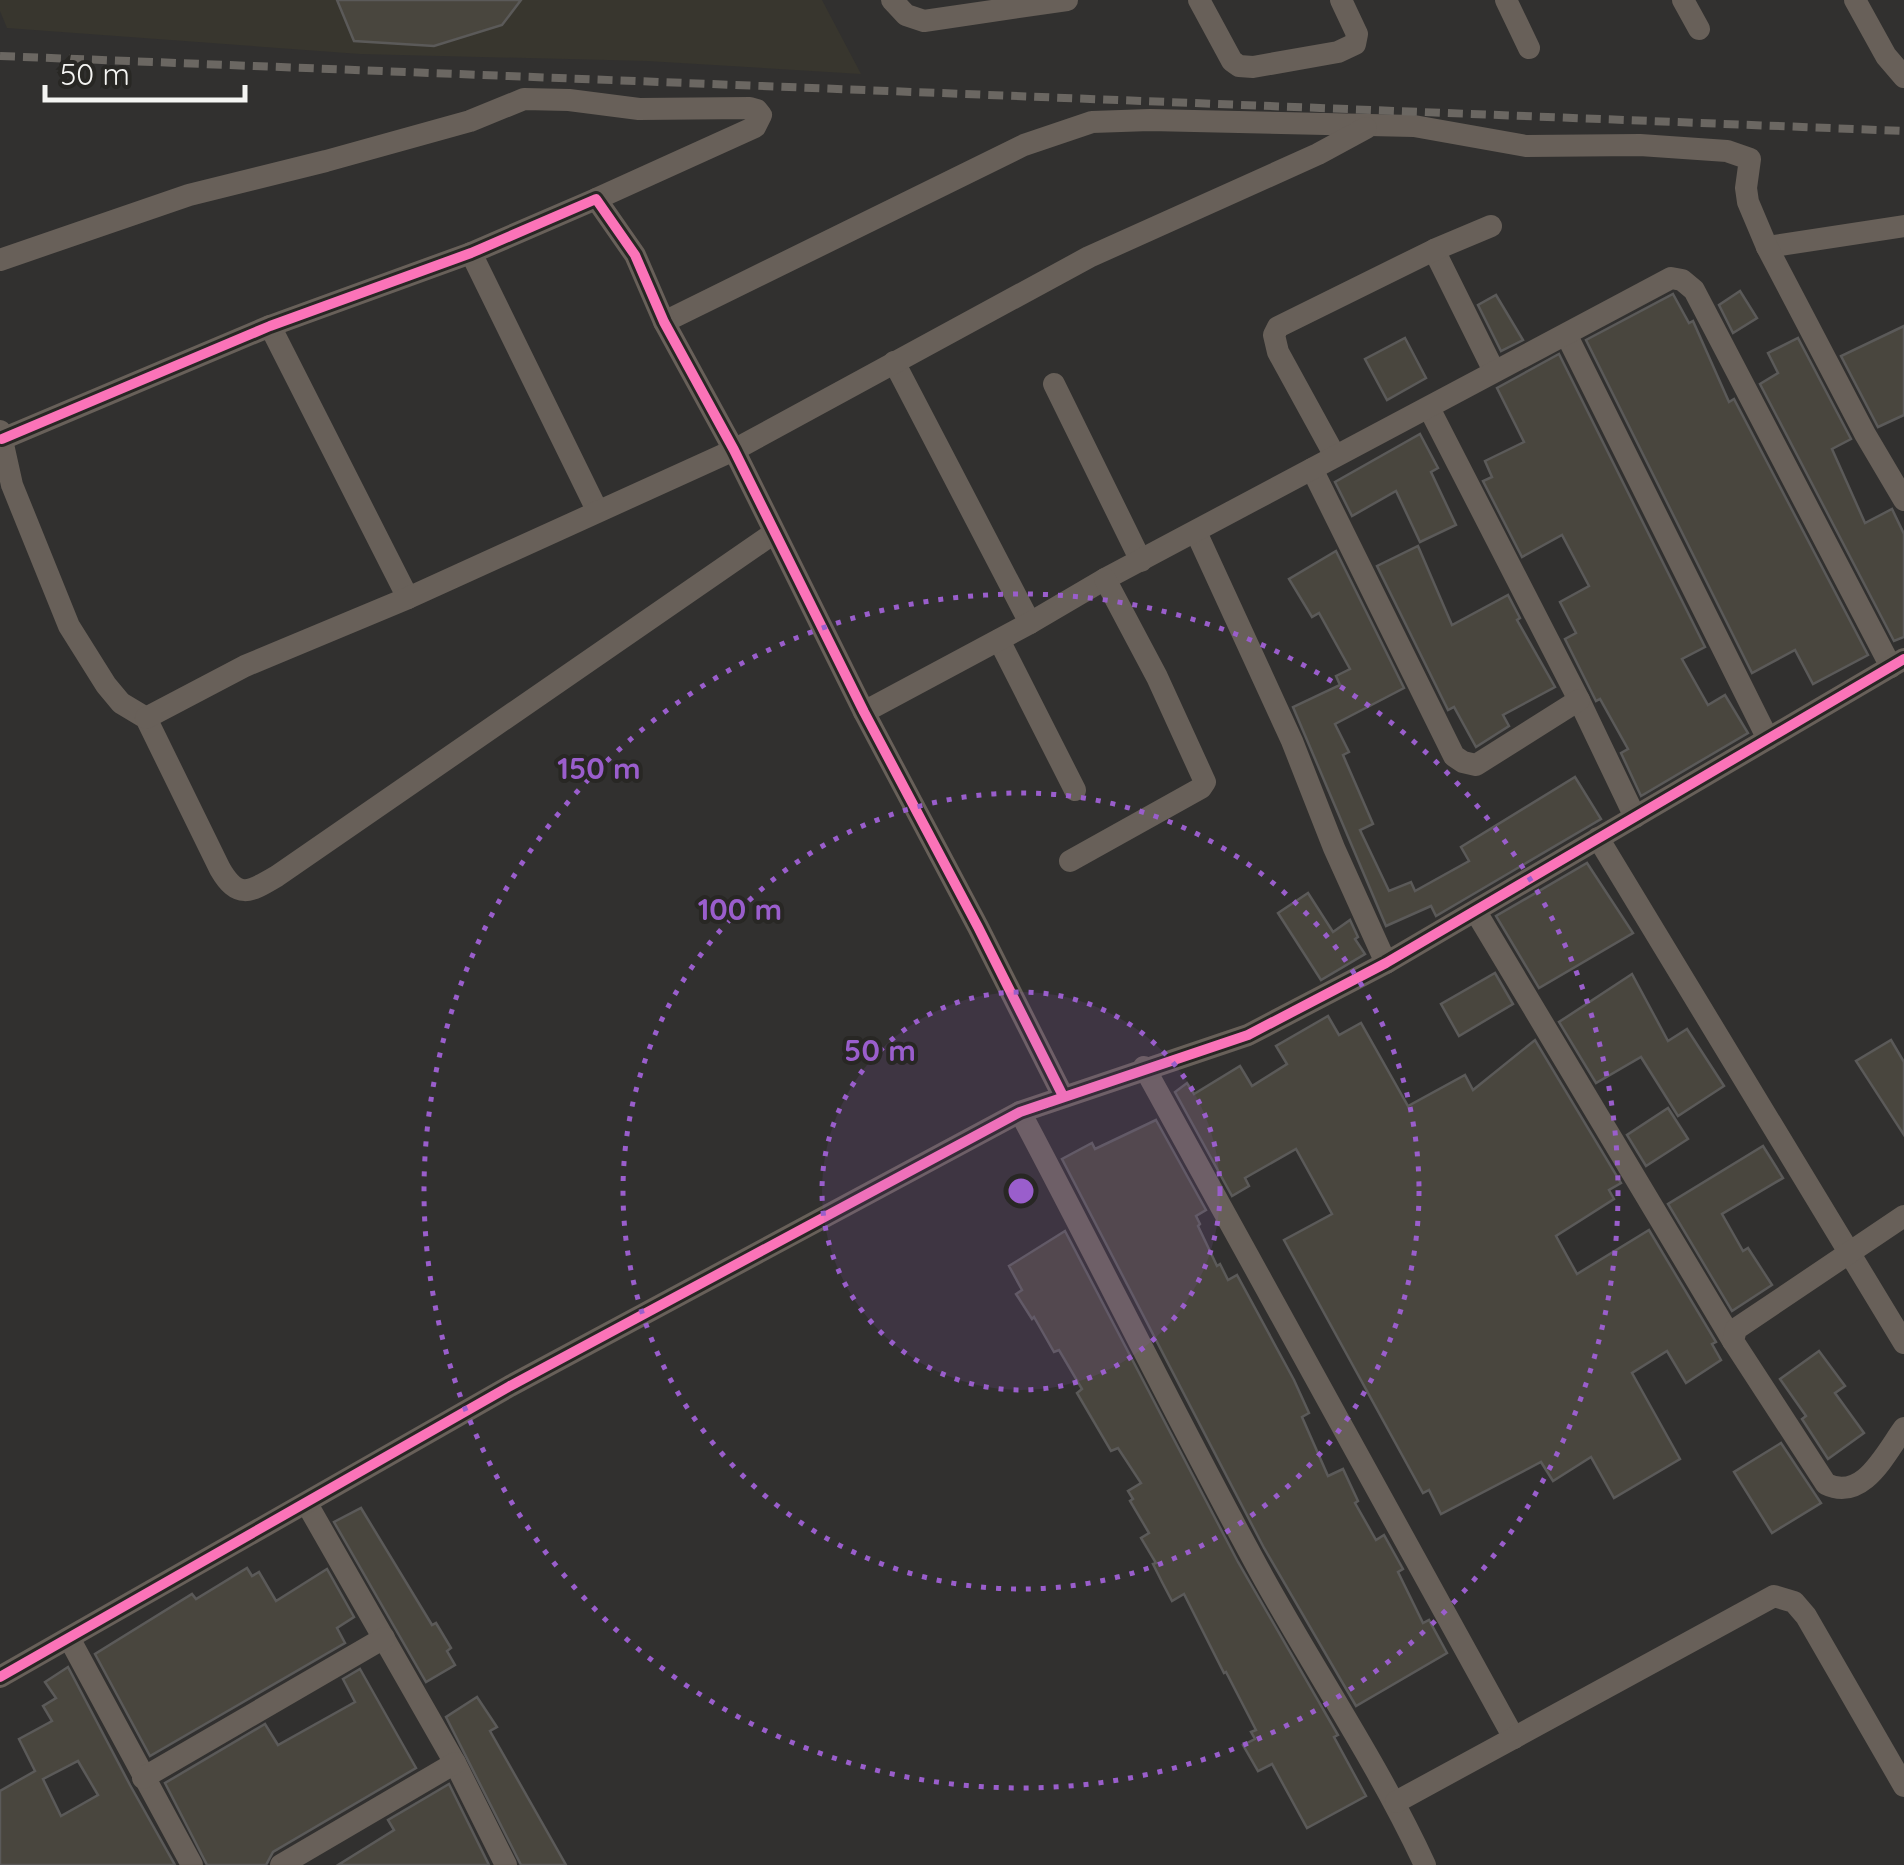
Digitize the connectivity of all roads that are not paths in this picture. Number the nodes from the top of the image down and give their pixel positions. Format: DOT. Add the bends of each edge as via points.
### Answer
graph roads {
  1 [pos="892,0"];
  2 [pos="1063,0"];
  3 [pos="1199,0"];
  4 [pos="1341,0"];
  5 [pos="1506,0"];
  6 [pos="1684,0"];
  7 [pos="1855,0"];
  8 [pos="1699,29"];
  9 [pos="1528,48"];
  10 [pos="1904,77"];
  11 [pos="1372,126"];
  12 [pos="596,199"];
  13 [pos="1490,226"];
  14 [pos="1904,226"];
  15 [pos="1767,247"];
  16 [pos="1434,250"];
  17 [pos="471,253"];
  18 [pos="0,260"];
  19 [pos="664,322"];
  20 [pos="270,326"];
  21 [pos="1567,336"];
  22 [pos="894,362"];
  23 [pos="1494,370"];
  24 [pos="1054,384"];
  25 [pos="1430,408"];
  26 [pos="1,435"];
  27 [pos="734,450"];
  28 [pos="1335,456"];
  29 [pos="1312,469"];
  30 [pos="1904,500"];
  31 [pos="597,510"];
  32 [pos="774,532"];
  33 [pos="1196,532"];
  34 [pos="1141,561"];
  35 [pos="1105,579"];
  36 [pos="408,598"];
  37 [pos="1030,623"];
  38 [pos="999,640"];
  39 [pos="1898,663"];
  40 [pos="1579,700"];
  41 [pos="864,712"];
  42 [pos="146,718"];
  43 [pos="1768,739"];
  44 [pos="1075,790"];
  45 [pos="1635,817"];
  46 [pos="1598,838"];
  47 [pos="1070,861"];
  48 [pos="1476,912"];
  49 [pos="1386,963"];
  50 [pos="1144,1068"];
  51 [pos="1063,1096"];
  52 [pos="1020,1112"];
  53 [pos="1904,1216"];
  54 [pos="1848,1252"];
  55 [pos="1733,1340"];
  56 [pos="1904,1343"];
  57 [pos="1904,1428"];
  58 [pos="306,1504"];
  59 [pos="68,1638"];
  60 [pos="384,1638"];
  61 [pos="0,1678"];
  62 [pos="1514,1738"];
  63 [pos="455,1764"];
  64 [pos="143,1778"];
  65 [pos="1904,1786"];
  66 [pos="1396,1802"];
  67 [pos="192,1865"];
  68 [pos="281,1865"];
  69 [pos="506,1865"];
  70 [pos="1425,1865"];
  1 -- 2 [label="street" via="924,21"];
  3 -- 4 [label="street" via="1232,62 1252,67 1355,44"];
  5 -- 9 [label="street"];
  6 -- 8 [label="street"];
  7 -- 10 [label="street"];
  11 -- 15 [label="street" via="1434,128 1526,146 1640,145 1747,155 1748,202"];
  11 -- 19 [label="street" via="1150,120 1072,127 1024,144"];
  11 -- 22 [label="street" via="1089,257"];
  12 -- 17 [label="street"];
  12 -- 18 [label="street" via="743,133 760,124 761,115 750,108 638,109 524,98 470,121 189,195"];
  12 -- 19 [label="street" via="635,256"];
  13 -- 16 [label="street"];
  14 -- 15 [label="street"];
  15 -- 30 [label="street"];
  16 -- 23 [label="street"];
  16 -- 28 [label="street" via="1286,322 1274,336"];
  17 -- 20 [label="street"];
  17 -- 31 [label="street"];
  19 -- 27 [label="street"];
  20 -- 26 [label="street"];
  20 -- 36 [label="street"];
  21 -- 23 [label="street"];
  21 -- 39 [label="street" via="1671,278 1689,284"];
  21 -- 43 [label="street"];
  22 -- 27 [label="street"];
  22 -- 37 [label="street"];
  23 -- 25 [label="street"];
  24 -- 34 [label="street"];
  25 -- 28 [label="street"];
  25 -- 40 [label="street"];
  26 -- 42 [label="street" via="19,503 69,626 106,685"];
  27 -- 31 [label="street"];
  27 -- 32 [label="street"];
  28 -- 29 [label="street"];
  29 -- 33 [label="street"];
  29 -- 40 [label="street" via="1454,756 1476,765"];
  31 -- 36 [label="street"];
  32 -- 41 [label="street"];
  32 -- 42 [label="street" via="255,889 229,884"];
  33 -- 34 [label="street"];
  33 -- 49 [label="street"];
  34 -- 35 [label="street"];
  35 -- 37 [label="street"];
  35 -- 47 [label="street" via="1205,782"];
  36 -- 42 [label="street" via="245,666"];
  37 -- 38 [label="street"];
  38 -- 41 [label="street"];
  38 -- 44 [label="street"];
  39 -- 43 [label="street"];
  40 -- 45 [label="street"];
  41 -- 51 [label="street"];
  43 -- 45 [label="street"];
  45 -- 46 [label="street"];
  46 -- 48 [label="street"];
  46 -- 54 [label="street"];
  48 -- 49 [label="street"];
  48 -- 55 [label="street"];
  49 -- 50 [label="street" via="1248,1035"];
  50 -- 51 [label="street"];
  50 -- 62 [label="street"];
  51 -- 52 [label="street"];
  52 -- 58 [label="street" via="510,1386"];
  52 -- 66 [label="street" via="1250,1554"];
  53 -- 54 [label="street"];
  54 -- 55 [label="street" via="1736,1329"];
  54 -- 56 [label="street"];
  55 -- 57 [label="street" via="1826,1484 1839,1490 1857,1486"];
  58 -- 59 [label="street"];
  58 -- 60 [label="street"];
  59 -- 61 [label="street"];
  59 -- 64 [label="street"];
  60 -- 63 [label="street"];
  60 -- 64 [label="street"];
  62 -- 65 [label="street" via="1774,1596 1794,1602 1806,1616"];
  62 -- 66 [label="street"];
  63 -- 68 [label="street"];
  63 -- 69 [label="street"];
  64 -- 67 [label="street"];
  66 -- 70 [label="street"];
}
